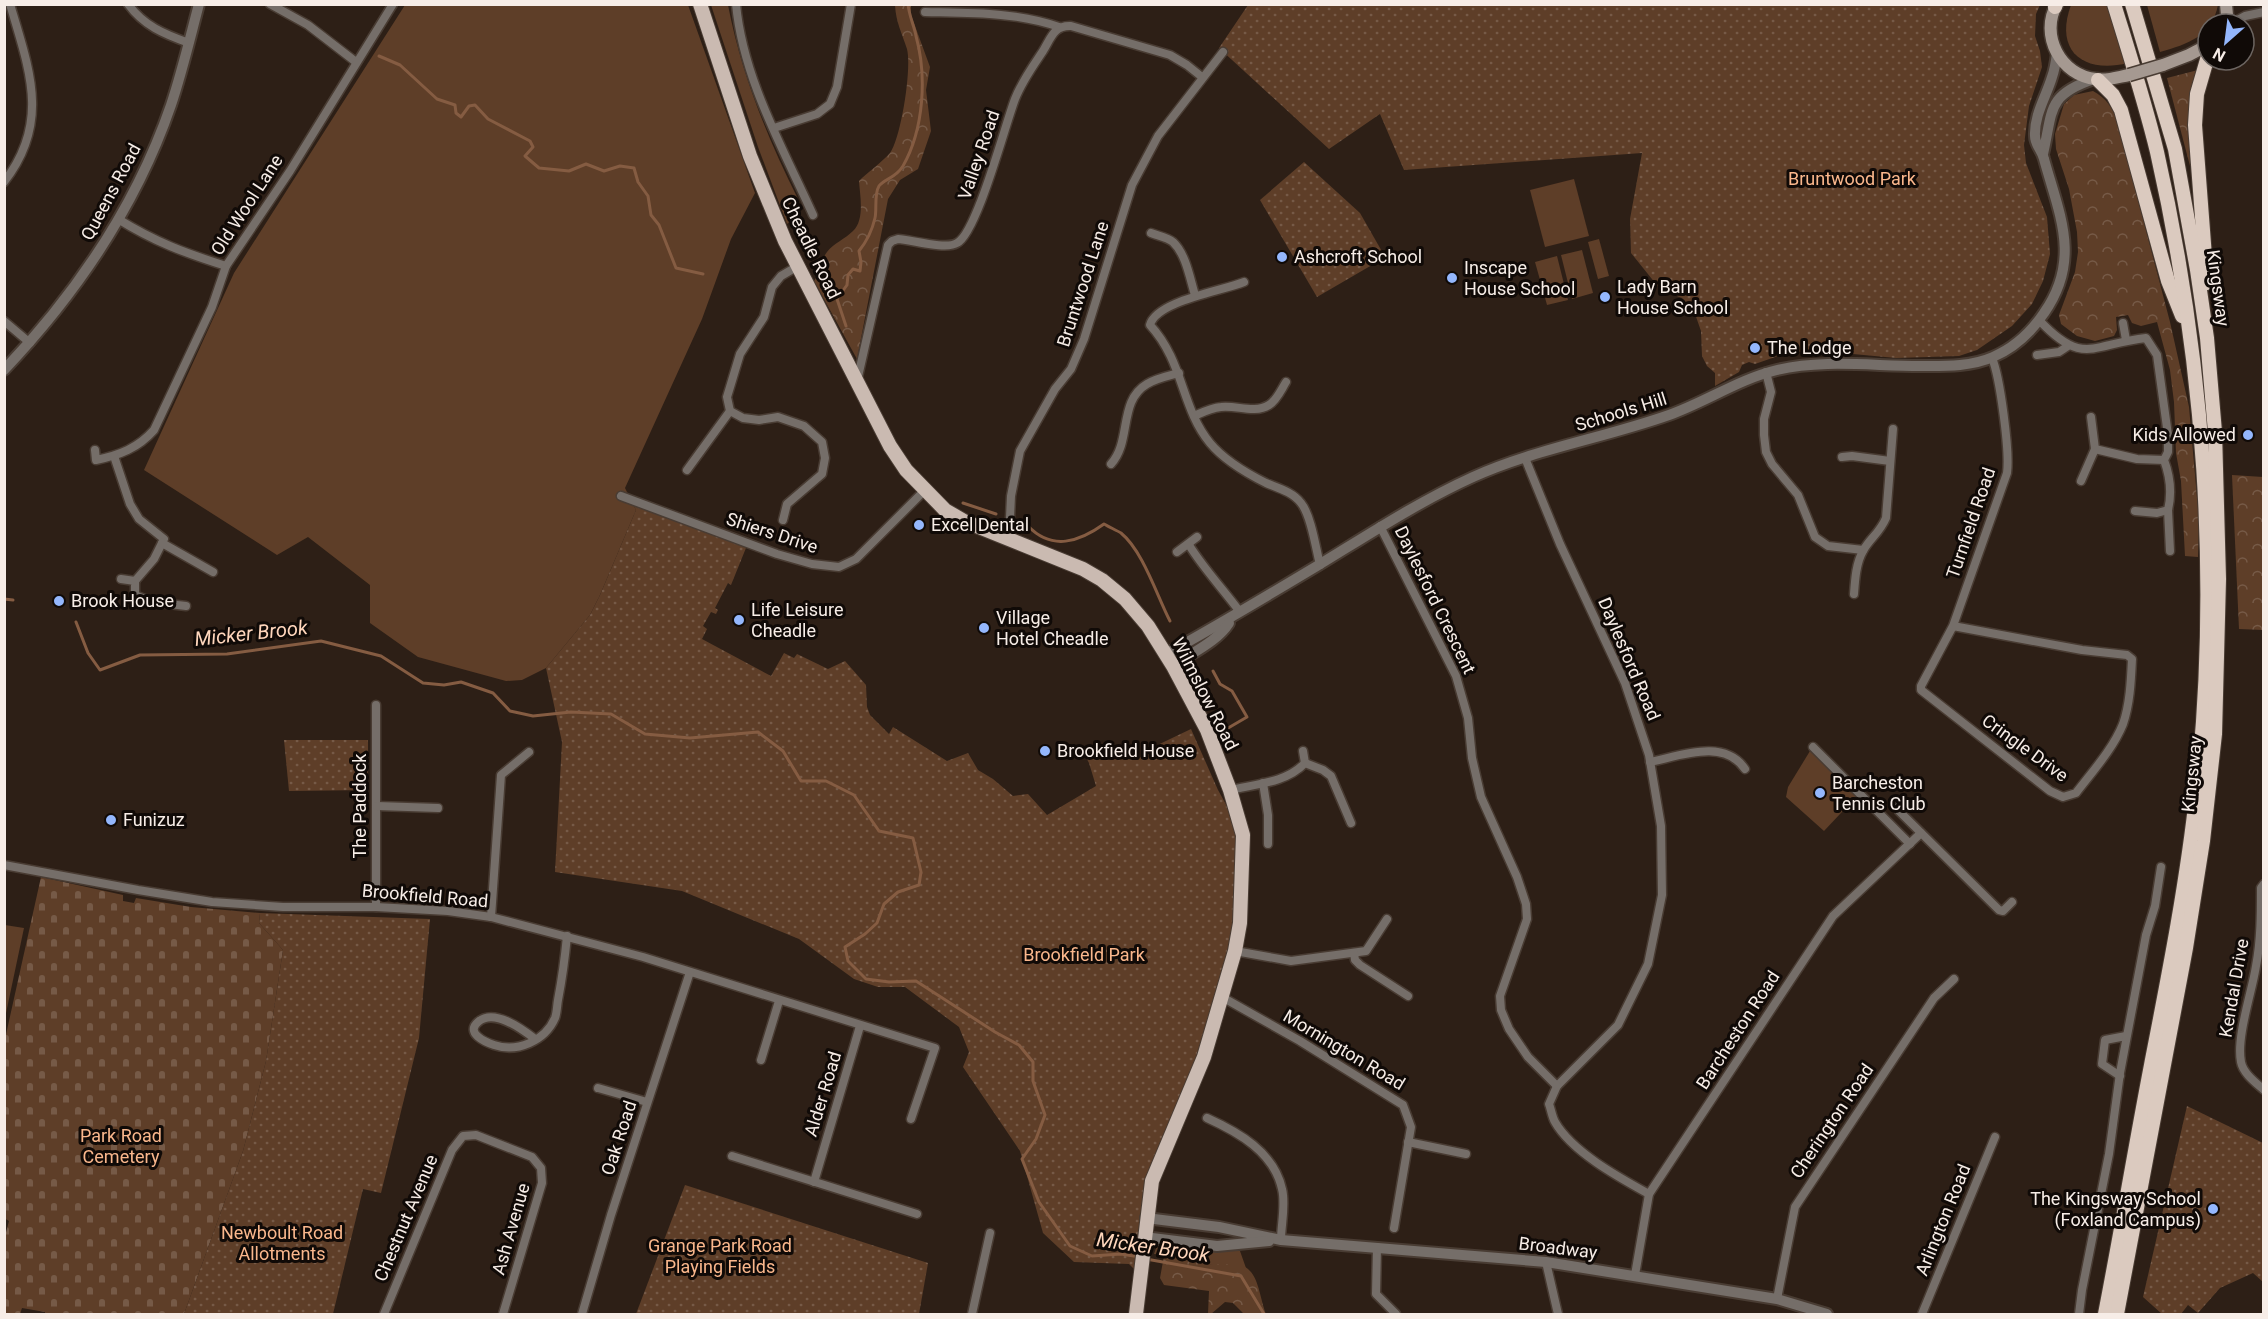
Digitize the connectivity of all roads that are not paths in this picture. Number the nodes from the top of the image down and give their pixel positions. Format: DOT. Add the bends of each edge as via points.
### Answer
graph roads {
  1 [pos="10,4"];
  2 [pos="128,4"];
  3 [pos="199,4"];
  4 [pos="270,4"];
  5 [pos="393,4"];
  6 [pos="700,4"];
  7 [pos="736,4"];
  8 [pos="851,4"];
  9 [pos="2114,4"];
  10 [pos="2132,4"];
  11 [pos="2056,5"];
  12 [pos="926,12"];
  13 [pos="1059,27"];
  14 [pos="189,43"];
  15 [pos="2196,51"];
  16 [pos="1223,52"];
  17 [pos="2057,53"];
  18 [pos="356,63"];
  19 [pos="2203,72"];
  20 [pos="1202,77"];
  21 [pos="2096,80"];
  22 [pos="774,128"];
  23 [pos="2043,154"];
  24 [pos="4,182"];
  25 [pos="813,215"];
  26 [pos="118,219"];
  27 [pos="1151,233"];
  28 [pos="226,266"];
  29 [pos="798,266"];
  30 [pos="1244,282"];
  31 [pos="1195,296"];
  32 [pos="2039,320"];
  33 [pos="4,321"];
  34 [pos="2123,323"];
  35 [pos="2191,337"];
  36 [pos="2206,338"];
  37 [pos="2126,340"];
  38 [pos="30,343"];
  39 [pos="2068,346"];
  40 [pos="2037,356"];
  41 [pos="1992,358"];
  42 [pos="4,370"];
  43 [pos="1766,372"];
  44 [pos="1179,373"];
  45 [pos="857,381"];
  46 [pos="1286,382"];
  47 [pos="730,411"];
  48 [pos="1194,416"];
  49 [pos="2091,417"];
  50 [pos="1893,429"];
  51 [pos="2095,449"];
  52 [pos="95,450"];
  53 [pos="114,456"];
  54 [pos="1842,457"];
  55 [pos="1525,458"];
  56 [pos="2164,460"];
  57 [pos="1890,461"];
  58 [pos="1111,464"];
  59 [pos="687,470"];
  60 [pos="2081,481"];
  61 [pos="925,490"];
  62 [pos="621,496"];
  63 [pos="2168,510"];
  64 [pos="2135,511"];
  65 [pos="783,520"];
  66 [pos="1380,526"];
  67 [pos="1197,537"];
  68 [pos="1009,539"];
  69 [pos="162,543"];
  70 [pos="1189,545"];
  71 [pos="1863,550"];
  72 [pos="2170,551"];
  73 [pos="1177,552"];
  74 [pos="1320,565"];
  75 [pos="213,572"];
  76 [pos="121,579"];
  77 [pos="135,581"];
  78 [pos="1854,594"];
  79 [pos="186,606"];
  80 [pos="1236,615"];
  81 [pos="1953,626"];
  82 [pos="1170,660"];
  83 [pos="1921,690"];
  84 [pos="376,705"];
  85 [pos="1813,747"];
  86 [pos="1303,751"];
  87 [pos="529,752"];
  88 [pos="1650,762"];
  89 [pos="1305,763"];
  90 [pos="1745,769"];
  91 [pos="1263,783"];
  92 [pos="1230,790"];
  93 [pos="1904,801"];
  94 [pos="377,806"];
  95 [pos="438,808"];
  96 [pos="1350,823"];
  97 [pos="1921,833"];
  98 [pos="1268,844"];
  99 [pos="1910,844"];
  100 [pos="4,865"];
  101 [pos="2160,867"];
  102 [pos="2264,884"];
  103 [pos="2012,902"];
  104 [pos="376,908"];
  105 [pos="491,917"];
  106 [pos="1387,920"];
  107 [pos="567,936"];
  108 [pos="1235,951"];
  109 [pos="1354,953"];
  110 [pos="690,972"];
  111 [pos="1954,979"];
  112 [pos="1408,996"];
  113 [pos="1222,997"];
  114 [pos="779,1001"];
  115 [pos="860,1026"];
  116 [pos="2126,1036"];
  117 [pos="535,1039"];
  118 [pos="761,1060"];
  119 [pos="2120,1076"];
  120 [pos="1557,1086"];
  121 [pos="598,1088"];
  122 [pos="2264,1090"];
  123 [pos="647,1102"];
  124 [pos="1207,1118"];
  125 [pos="911,1119"];
  126 [pos="463,1136"];
  127 [pos="1995,1137"];
  128 [pos="1408,1142"];
  129 [pos="1466,1154"];
  130 [pos="732,1156"];
  131 [pos="814,1182"];
  132 [pos="1649,1194"];
  133 [pos="917,1214"];
  134 [pos="1146,1218"];
  135 [pos="1394,1228"];
  136 [pos="990,1233"];
  137 [pos="1281,1240"];
  138 [pos="1143,1242"];
  139 [pos="1377,1247"];
  140 [pos="1546,1262"];
  141 [pos="1635,1275"];
  142 [pos="1778,1299"];
  143 [pos="384,1314"];
  144 [pos="502,1314"];
  145 [pos="582,1314"];
  146 [pos="972,1314"];
  147 [pos="1136,1314"];
  148 [pos="1396,1314"];
  149 [pos="1558,1314"];
  150 [pos="1827,1314"];
  151 [pos="1922,1314"];
  152 [pos="2079,1314"];
  153 [pos="2105,1314"];
  154 [pos="2117,1314"];
  1 -- 24 [label="street" via="33,90 26,145"];
  2 -- 14 [label="street" via="146,24"];
  3 -- 14 [label="street, Queens Road"];
  4 -- 18 [label="street" via="308,25"];
  5 -- 18 [label="street, Old Wool Lane"];
  6 -- 29 [label="main road, Cheadle Road" via="750,156"];
  7 -- 22 [label="street" via="756,85"];
  8 -- 22 [label="street" via="837,87 830,104 818,114"];
  9 -- 35 [label="highway, Kingsway" via="2156,149"];
  10 -- 36 [label="highway, Kingsway" via="2175,149"];
  11 -- 17 [label="main road" via="2050,27"];
  12 -- 13 [label="street" via="1010,16"];
  13 -- 20 [label="street" via="1071,26 1152,49 1180,60"];
  13 -- 45 [label="street, Valley Road" via="1021,87 966,235 951,246 898,239 888,245"];
  14 -- 26 [label="street, Queens Road" via="170,107"];
  15 -- 21 [label="main road, bridge" via="2129,75"];
  16 -- 20 [label="street, Bruntwood Lane"];
  17 -- 21 [label="main road" via="2070,68"];
  17 -- 23 [label="street, Schools Hill" via="2035,131 2035,141"];
  18 -- 28 [label="street, Old Wool Lane"];
  19 -- 36 [label="highway" via="2195,115 2207,274"];
  20 -- 68 [label="street, Bruntwood Lane" via="1142,164 1084,339 1071,369 1055,389 1020,451 1011,496"];
  21 -- 23 [label="street, Schools Hill" via="2070,89 2057,101 2048,119"];
  21 -- 35 [label="highway" via="2114,95 2121,110 2168,281"];
  22 -- 25 [label="street"];
  23 -- 32 [label="street, Schools Hill" via="2065,241 2061,276"];
  26 -- 28 [label="street" via="151,239"];
  26 -- 38 [label="street, Queens Road" via="78,283"];
  27 -- 31 [label="street" via="1177,247"];
  28 -- 53 [label="street, Old Wool Lane" via="212,307 154,430 142,444"];
  29 -- 45 [label="main road, Cheadle Road"];
  29 -- 47 [label="street" via="780,276 772,287 764,317 740,354 727,397"];
  30 -- 31 [label="street"];
  31 -- 44 [label="street" via="1160,311 1150,325 1171,353"];
  32 -- 39 [label="street"];
  32 -- 41 [label="street, Schools Hill" via="2016,343"];
  33 -- 38 [label="street"];
  34 -- 37 [label="street"];
  35 -- 153 [label="highway, Kingsway" via="2201,432 2207,578 2198,776 2174,944"];
  36 -- 154 [label="highway, Kingsway" via="2215,432 2219,579 2215,734 2192,917"];
  37 -- 39 [label="street" via="2091,349"];
  37 -- 56 [label="street" via="2145,338 2157,355 2168,435"];
  38 -- 42 [label="street, Queens Road"];
  39 -- 40 [label="street"];
  41 -- 43 [label="street, Schools Hill" via="1937,366 1820,363"];
  41 -- 81 [label="street, Turnfield Road" via="1997,369 2008,465"];
  43 -- 55 [label="street, Schools Hill" via="1667,416"];
  43 -- 71 [label="street" via="1771,392 1764,435 1772,464 1798,495 1815,537 1828,546"];
  44 -- 48 [label="street"];
  44 -- 58 [label="street" via="1139,390 1126,415 1119,453"];
  45 -- 61 [label="main road, Cheadle Road" via="890,446"];
  46 -- 48 [label="street" via="1267,406 1223,406"];
  47 -- 59 [label="street"];
  47 -- 65 [label="street" via="743,418 778,417 804,426 822,442 822,474 787,504"];
  48 -- 74 [label="street" via="1210,444 1229,460 1250,475 1293,495 1303,505"];
  49 -- 51 [label="street"];
  50 -- 57 [label="street"];
  51 -- 56 [label="street" via="2137,459"];
  51 -- 60 [label="street"];
  52 -- 53 [label="street" via="96,460"];
  53 -- 69 [label="street" via="130,504 139,519 164,539"];
  54 -- 57 [label="street"];
  55 -- 66 [label="street, Schools Hill" via="1471,478"];
  55 -- 88 [label="street, Daylesford Road" via="1625,683"];
  56 -- 63 [label="street" via="2169,473"];
  57 -- 71 [label="street" via="1886,518"];
  61 -- 62 [label="street, Shiers Drive" via="856,559 839,567 777,554"];
  61 -- 68 [label="main road, Wilmslow Road" via="945,510"];
  63 -- 64 [label="street"];
  63 -- 72 [label="street"];
  66 -- 74 [label="street, Schools Hill"];
  66 -- 120 [label="street, Daylesford Crescent" via="1456,676 1468,718 1481,797 1526,904 1527,919 1500,996 1502,1010 1509,1029 1528,1057"];
  67 -- 70 [label="street"];
  68 -- 82 [label="main road, Wilmslow Road" via="1102,579 1148,626"];
  69 -- 75 [label="street"];
  69 -- 77 [label="street"];
  70 -- 73 [label="street"];
  70 -- 80 [label="street" via="1218,582"];
  71 -- 78 [label="street"];
  74 -- 80 [label="street, Schools Hill"];
  76 -- 77 [label="street"];
  77 -- 79 [label="street" via="135,595 152,602"];
  80 -- 82 [label="street, Schools Hill" via="1225,629"];
  81 -- 83 [label="street, Turnfield Road"];
  81 -- 83 [label="street, Cringle Drive" via="2127,655 2132,659 2132,668 2127,711 2119,732 2076,794 2063,797 2050,791"];
  82 -- 92 [label="main road, Wilmslow Road" via="1209,721"];
  84 -- 94 [label="street, The Paddock"];
  85 -- 99 [label="street"];
  86 -- 89 [label="street"];
  87 -- 105 [label="street" via="501,775"];
  88 -- 90 [label="street" via="1722,752 1741,762"];
  88 -- 120 [label="street, Daylesford Road" via="1661,826 1662,895 1648,964 1618,1025"];
  89 -- 91 [label="street" via="1291,775"];
  89 -- 96 [label="street" via="1331,776"];
  91 -- 92 [label="street"];
  91 -- 98 [label="street"];
  92 -- 108 [label="main road, Wilmslow Road" via="1243,835 1240,923"];
  93 -- 97 [label="street" via="1899,811"];
  94 -- 95 [label="street"];
  94 -- 104 [label="street, The Paddock"];
  97 -- 99 [label="street, Barcheston Road"];
  97 -- 103 [label="street" via="1999,910"];
  99 -- 132 [label="street, Barcheston Road" via="1833,916"];
  100 -- 104 [label="street, Brookfield Road" via="212,902"];
  101 -- 116 [label="street"];
  102 -- 122 [label="street, Kendal Drive" via="2241,1063"];
  104 -- 105 [label="street, Brookfield Road"];
  105 -- 107 [label="street, Brookfield Road"];
  106 -- 109 [label="street" via="1366,951"];
  107 -- 110 [label="street, Brookfield Road"];
  107 -- 117 [label="street" via="555,1018 544,1034"];
  108 -- 109 [label="street" via="1291,961"];
  108 -- 113 [label="main road, Wilmslow Road"];
  109 -- 112 [label="street" via="1360,966"];
  110 -- 114 [label="street, Brookfield Road"];
  110 -- 123 [label="street, Oak Road"];
  111 -- 142 [label="street, Cherington Road" via="1935,998 1795,1206"];
  113 -- 128 [label="street, Mornington Road" via="1402,1106 1411,1127"];
  113 -- 134 [label="main road, Wilmslow Road" via="1204,1057 1152,1181"];
  114 -- 115 [label="street, Brookfield Road"];
  114 -- 118 [label="street"];
  115 -- 125 [label="street, Brookfield Road" via="935,1048"];
  115 -- 131 [label="street, Alder Road"];
  116 -- 119 [label="street"];
  116 -- 119 [label="street" via="2105,1040 2102,1064"];
  117 -- 117 [label="street" via="519,1048 502,1048 477,1037 474,1025 480,1019 500,1019"];
  119 -- 152 [label="street"];
  120 -- 132 [label="street" via="1549,1104 1554,1122 1608,1171"];
  121 -- 123 [label="street"];
  123 -- 145 [label="street, Oak Road"];
  124 -- 137 [label="street" via="1258,1148 1274,1169 1283,1190"];
  126 -- 143 [label="street, Chestnut Avenue" via="452,1150"];
  126 -- 144 [label="street, Ash Avenue" via="476,1135 532,1157 541,1168 542,1184"];
  127 -- 151 [label="street, Arlington Road"];
  128 -- 129 [label="street"];
  128 -- 135 [label="street, Mornington Road"];
  130 -- 131 [label="street"];
  131 -- 133 [label="street"];
  132 -- 141 [label="street, Barcheston Road"];
  134 -- 137 [label="street, Broadway"];
  134 -- 138 [label="main road, Wilmslow Road"];
  136 -- 146 [label="street"];
  137 -- 138 [label="street, Broadway" via="1217,1246"];
  137 -- 139 [label="street, Broadway"];
  138 -- 147 [label="main road, Wilmslow Road"];
  139 -- 140 [label="street, Broadway"];
  139 -- 148 [label="street" via="1376,1294"];
  140 -- 141 [label="street, Broadway"];
  140 -- 149 [label="street"];
  141 -- 142 [label="street, Broadway"];
  142 -- 150 [label="street, Broadway"];
}
